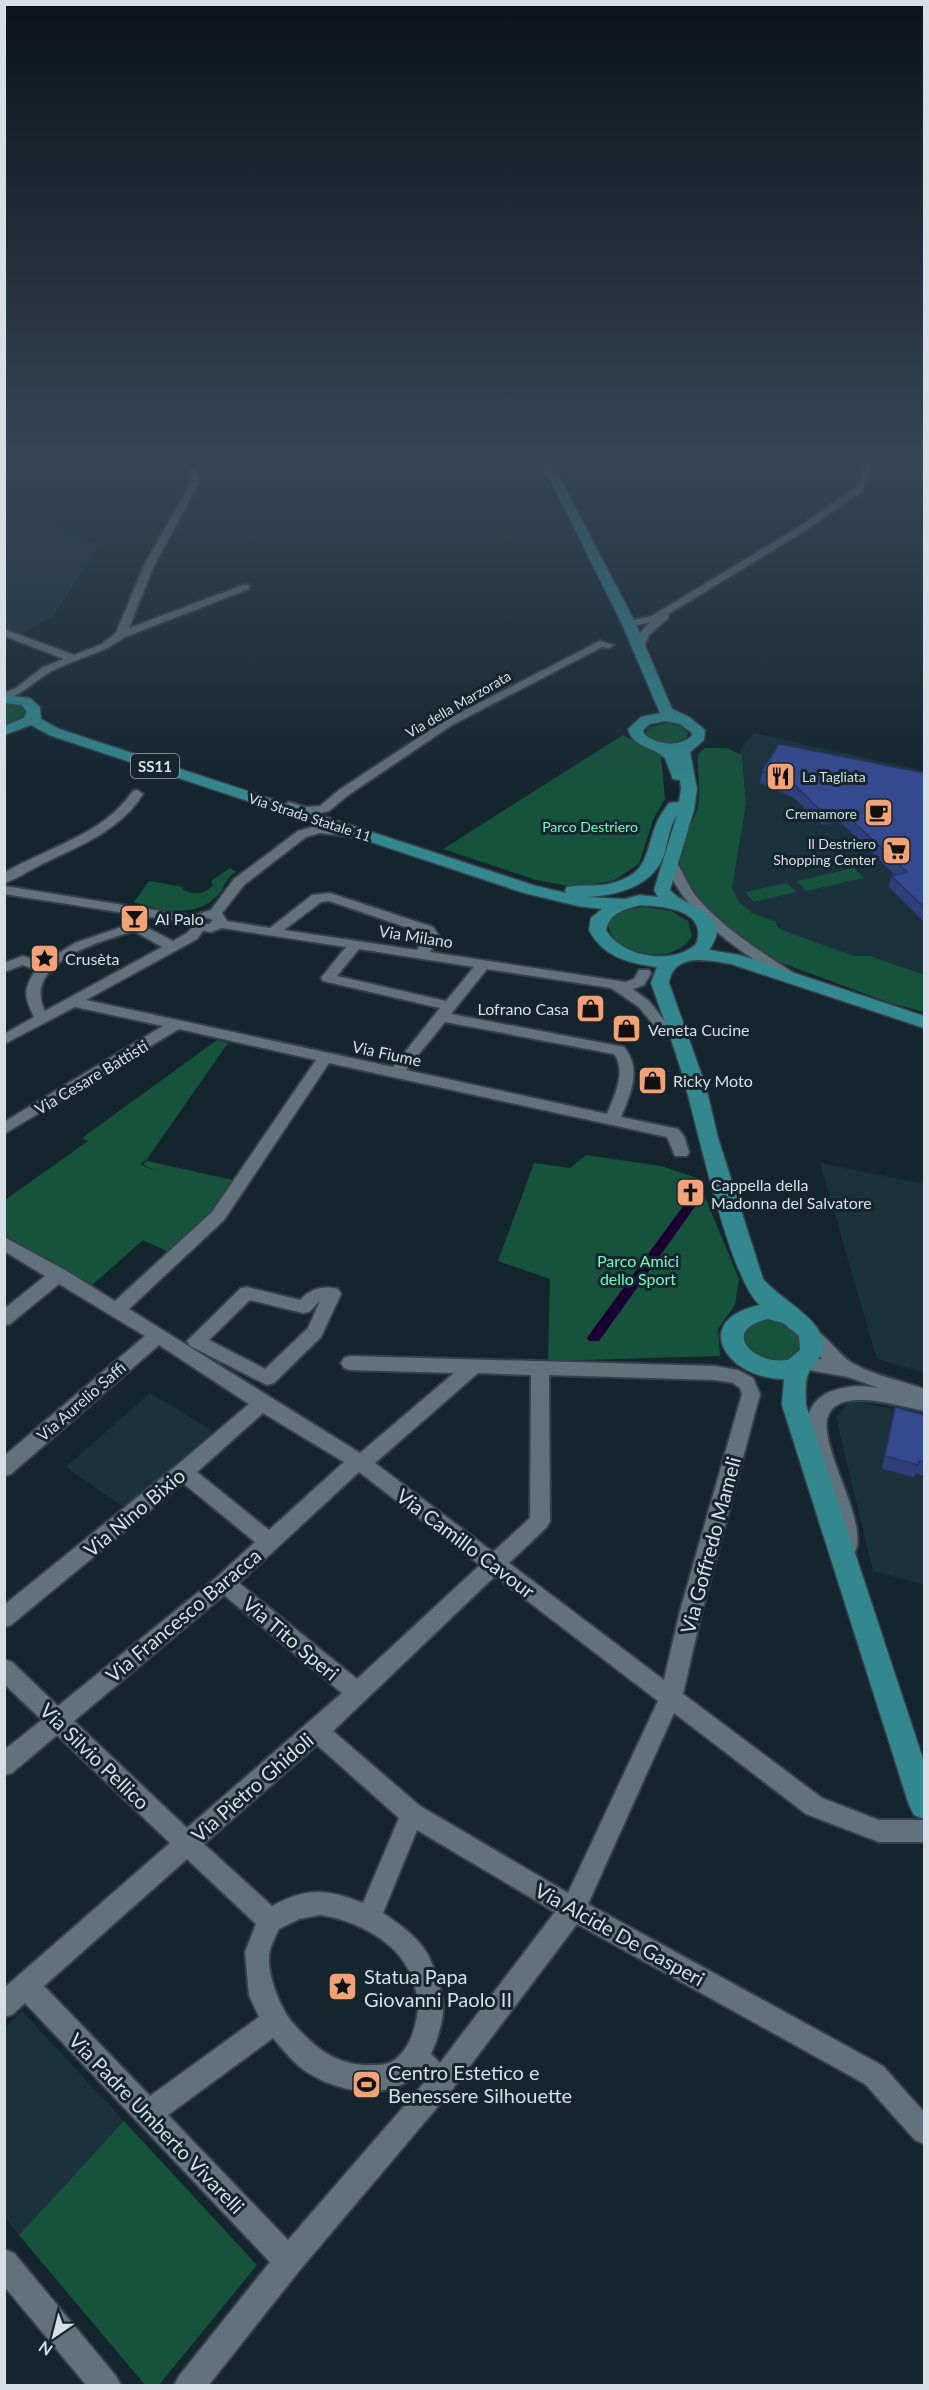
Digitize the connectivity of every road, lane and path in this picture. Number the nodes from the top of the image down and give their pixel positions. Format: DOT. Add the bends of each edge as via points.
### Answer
graph roads {
  1 [pos="147,571"];
  2 [pos="598,571"];
  3 [pos="601,571"];
  4 [pos="733,571"];
  5 [pos="246,587"];
  6 [pos="608,598"];
  7 [pos="622,611"];
  8 [pos="654,621"];
  9 [pos="629,624"];
  10 [pos="4,632"];
  11 [pos="121,635"];
  12 [pos="609,645"];
  13 [pos="637,653"];
  14 [pos="72,658"];
  15 [pos="22,696"];
  16 [pos="4,698"];
  17 [pos="34,716"];
  18 [pos="652,719"];
  19 [pos="678,719"];
  20 [pos="10,730"];
  21 [pos="54,732"];
  22 [pos="692,743"];
  23 [pos="658,747"];
  24 [pos="137,794"];
  25 [pos="256,799"];
  26 [pos="331,806"];
  27 [pos="675,806"];
  28 [pos="302,834"];
  29 [pos="362,834"];
  30 [pos="670,861"];
  31 [pos="490,875"];
  32 [pos="4,879"];
  33 [pos="4,890"];
  34 [pos="567,899"];
  35 [pos="627,902"];
  36 [pos="686,907"];
  37 [pos="217,919"];
  38 [pos="197,924"];
  39 [pos="597,927"];
  40 [pos="273,932"];
  41 [pos="708,937"];
  42 [pos="355,945"];
  43 [pos="173,947"];
  44 [pos="696,953"];
  45 [pos="421,955"];
  46 [pos="671,961"];
  47 [pos="483,965"];
  48 [pos="638,966"];
  49 [pos="756,966"];
  50 [pos="42,967"];
  51 [pos="4,968"];
  52 [pos="793,979"];
  53 [pos="606,984"];
  54 [pos="817,987"];
  55 [pos="74,1002"];
  56 [pos="445,1012"];
  57 [pos="42,1019"];
  58 [pos="924,1022"];
  59 [pos="177,1024"];
  60 [pos="670,1028"];
  61 [pos="4,1040"];
  62 [pos="325,1058"];
  63 [pos="395,1074"];
  64 [pos="612,1120"];
  65 [pos="4,1129"];
  66 [pos="681,1152"];
  67 [pos="4,1243"];
  68 [pos="59,1274"];
  69 [pos="753,1281"];
  70 [pos="117,1310"];
  71 [pos="747,1315"];
  72 [pos="789,1316"];
  73 [pos="4,1318"];
  74 [pos="158,1335"];
  75 [pos="811,1336"];
  76 [pos="350,1363"];
  77 [pos="802,1364"];
  78 [pos="474,1366"];
  79 [pos="758,1367"];
  80 [pos="540,1368"];
  81 [pos="849,1370"];
  82 [pos="267,1378"];
  83 [pos="924,1396"];
  84 [pos="262,1403"];
  85 [pos="924,1404"];
  86 [pos="794,1405"];
  87 [pos="360,1462"];
  88 [pos="4,1468"];
  89 [pos="183,1472"];
  90 [pos="270,1542"];
  91 [pos="494,1565"];
  92 [pos="852,1580"];
  93 [pos="224,1583"];
  94 [pos="4,1618"];
  95 [pos="4,1669"];
  96 [pos="358,1693"];
  97 [pos="671,1697"];
  98 [pos="58,1720"];
  99 [pos="317,1731"];
  100 [pos="4,1765"];
  101 [pos="924,1804"];
  102 [pos="412,1814"];
  103 [pos="924,1831"];
  104 [pos="186,1843"];
  105 [pos="573,1909"];
  106 [pos="369,1918"];
  107 [pos="270,1920"];
  108 [pos="26,1985"];
  109 [pos="4,2005"];
  110 [pos="275,2021"];
  111 [pos="414,2056"];
  112 [pos="442,2082"];
  113 [pos="148,2113"];
  114 [pos="924,2131"];
  115 [pos="289,2261"];
  116 [pos="4,2263"];
  117 [pos="106,2385"];
  118 [pos="189,2385"];
  1 -- 11 [label="street"];
  2 -- 6 [label="main road"];
  3 -- 7 [label="main road"];
  4 -- 8 [label="street"];
  5 -- 11 [label="street"];
  6 -- 9 [label="street"];
  6 -- 13 [label="main road"];
  7 -- 8 [label="street"];
  7 -- 9 [label="main road"];
  8 -- 9 [label="street"];
  8 -- 13 [label="street" via="640,639"];
  9 -- 13 [label="main road"];
  10 -- 14 [label="street"];
  11 -- 14 [label="street" via="106,646"];
  12 -- 26 [label="street, Via della Marzorata" via="600,644 448,723 343,793"];
  13 -- 18 [label="main road" via="658,712"];
  13 -- 19 [label="main road" via="666,711"];
  14 -- 15 [label="street" via="47,669"];
  15 -- 16 [label="main road"];
  15 -- 17 [label="main road, Via Strada Statale 11" via="35,710"];
  17 -- 20 [label="main road, Via Strada Statale 11"];
  17 -- 21 [label="main road, Via Strada Statale 11" via="34,722"];
  18 -- 19 [label="main road"];
  18 -- 23 [label="main road" via="641,723 635,733"];
  19 -- 22 [label="main road" via="698,730 699,737"];
  20 -- 21 [label="main road, Via Strada Statale 11" via="34,728"];
  21 -- 25 [label="main road, Via Strada Statale 11 / SS11"];
  22 -- 23 [label="main road"];
  22 -- 30 [label="main road" via="683,750 689,789"];
  23 -- 27 [label="main road" via="667,750 676,763"];
  24 -- 32 [label="street" via="115,820"];
  25 -- 26 [label="street" via="308,812"];
  25 -- 28 [label="street" via="303,820 308,828"];
  25 -- 29 [label="main road, Via Strada Statale 11"];
  26 -- 29 [label="street" via="333,818"];
  27 -- 31 [label="main road" via="665,820 653,861 629,882 584,892"];
  27 -- 35 [label="main road" via="656,877 650,889"];
  28 -- 29 [label="street" via="319,829"];
  28 -- 37 [label="street" via="239,882"];
  29 -- 31 [label="main road, Via Strada Statale 11"];
  30 -- 36 [label="main road" via="662,890 669,899"];
  30 -- 52 [label="street" via="683,889 698,906 739,944"];
  31 -- 34 [label="main road, Via Strada Statale 11"];
  33 -- 38 [label="street, Via Milano"];
  34 -- 35 [label="main road, Via Strada Statale 11" via="600,905"];
  34 -- 39 [label="main road, Via Strada Statale 11" via="588,913"];
  35 -- 36 [label="main road" via="655,900"];
  35 -- 39 [label="main road" via="605,913"];
  36 -- 41 [label="main road" via="704,920"];
  37 -- 38 [label="street, Via Milano" via="211,928"];
  37 -- 40 [label="street, Via Milano"];
  38 -- 43 [label="street" via="192,936"];
  39 -- 48 [label="main road" via="606,945"];
  40 -- 42 [label="street, Via Milano"];
  40 -- 45 [label="street" via="317,898 330,897 428,930 432,936"];
  41 -- 44 [label="main road"];
  41 -- 49 [label="main road"];
  42 -- 45 [label="street, Via Milano"];
  42 -- 56 [label="street" via="328,978"];
  43 -- 50 [label="street" via="136,926 85,943"];
  43 -- 55 [label="street"];
  44 -- 46 [label="main road"];
  44 -- 49 [label="main road"];
  45 -- 47 [label="street, Via Milano"];
  46 -- 48 [label="main road"];
  46 -- 60 [label="main road" via="660,978"];
  47 -- 53 [label="street, Via Milano"];
  47 -- 56 [label="street"];
  48 -- 53 [label="street" via="641,980 634,986"];
  48 -- 60 [label="main road"];
  49 -- 52 [label="main road"];
  50 -- 51 [label="street" via="23,960"];
  50 -- 57 [label="street" via="32,992 35,1009"];
  52 -- 54 [label="main road"];
  53 -- 60 [label="street" via="638,998"];
  54 -- 58 [label="main road"];
  54 -- 60 [label="main road" via="719,961 685,964 672,974 675,1006"];
  55 -- 57 [label="street"];
  55 -- 59 [label="street, Via Fiume"];
  56 -- 63 [label="street"];
  56 -- 64 [label="street" via="619,1050 625,1058 627,1082"];
  57 -- 61 [label="street"];
  59 -- 62 [label="street, Via Fiume"];
  59 -- 65 [label="street, Via Cesare Battisti"];
  60 -- 69 [label="main road" via="682,1082 708,1138"];
  62 -- 63 [label="street, Via Fiume"];
  62 -- 70 [label="street" via="218,1216"];
  63 -- 64 [label="street, Via Fiume"];
  64 -- 66 [label="street, Via Fiume" via="672,1133"];
  67 -- 68 [label="street, Via Camillo Cavour"];
  68 -- 70 [label="street, Via Camillo Cavour"];
  68 -- 73 [label="street"];
  69 -- 71 [label="main road" via="753,1299"];
  69 -- 72 [label="main road" via="764,1296"];
  70 -- 74 [label="street, Via Camillo Cavour"];
  71 -- 72 [label="main road" via="768,1311"];
  71 -- 79 [label="main road" via="739,1320 731,1336 739,1354"];
  72 -- 75 [label="main road" via="799,1321"];
  74 -- 84 [label="street, Via Camillo Cavour"];
  74 -- 88 [label="street, Via Aurelio Saffi"];
  75 -- 77 [label="main road" via="811,1355"];
  75 -- 81 [label="street"];
  76 -- 78 [label="street"];
  77 -- 79 [label="main road" via="780,1371"];
  77 -- 81 [label="street"];
  77 -- 86 [label="main road" via="794,1383"];
  78 -- 80 [label="street"];
  78 -- 87 [label="street, Via Francesco Baracca"];
  79 -- 86 [label="main road"];
  80 -- 91 [label="street, Via Pietro Ghidoli" via="540,1521"];
  80 -- 97 [label="street, Via Goffredo Mameli" via="715,1373 746,1380 750,1385 751,1394"];
  81 -- 83 [label="street"];
  82 -- 82 [label="street" via="196,1341 248,1293 303,1307 315,1295 333,1294 315,1332"];
  84 -- 87 [label="street, Via Camillo Cavour"];
  84 -- 89 [label="street, Via Nino Bixio"];
  85 -- 92 [label="street" via="847,1392 835,1396 816,1419 845,1519"];
  86 -- 92 [label="main road"];
  87 -- 90 [label="street, Via Francesco Baracca"];
  87 -- 91 [label="street, Via Camillo Cavour"];
  89 -- 90 [label="street"];
  89 -- 94 [label="street, Via Nino Bixio"];
  90 -- 93 [label="street, Via Francesco Baracca"];
  91 -- 96 [label="street, Via Pietro Ghidoli"];
  91 -- 97 [label="street, Via Camillo Cavour"];
  92 -- 101 [label="main road"];
  93 -- 96 [label="street, Via Tito Speri"];
  93 -- 98 [label="street, Via Francesco Baracca"];
  95 -- 98 [label="street, Via Silvio Pellico"];
  96 -- 99 [label="street, Via Pietro Ghidoli"];
  97 -- 103 [label="street, Via Camillo Cavour" via="814,1806 879,1831"];
  97 -- 105 [label="street, Via Goffredo Mameli"];
  98 -- 100 [label="street, Via Francesco Baracca"];
  98 -- 104 [label="street, Via Silvio Pellico"];
  99 -- 102 [label="street, Via Alcide De Gasperi"];
  99 -- 104 [label="street, Via Pietro Ghidoli"];
  102 -- 105 [label="street, Via Alcide De Gasperi"];
  102 -- 106 [label="street"];
  104 -- 107 [label="street, Via Silvio Pellico"];
  104 -- 108 [label="street, Via Pietro Ghidoli"];
  105 -- 112 [label="street, Via Goffredo Mameli"];
  105 -- 114 [label="street, Via Alcide De Gasperi" via="874,2075"];
  106 -- 107 [label="street" via="328,1902 297,1905"];
  106 -- 111 [label="street" via="396,1936 417,1960 430,2005 423,2043"];
  107 -- 110 [label="street" via="257,1952 262,1995"];
  108 -- 109 [label="street, Via Pietro Ghidoli"];
  108 -- 113 [label="street, Via Padre Umberto Vivarelli"];
  110 -- 111 [label="street" via="319,2066 352,2078 382,2079 403,2070"];
  110 -- 113 [label="street"];
  111 -- 112 [label="street"];
  112 -- 115 [label="street, Via Goffredo Mameli"];
  113 -- 115 [label="street, Via Padre Umberto Vivarelli"];
  115 -- 118 [label="street"];
  116 -- 117 [label="street"];
}
